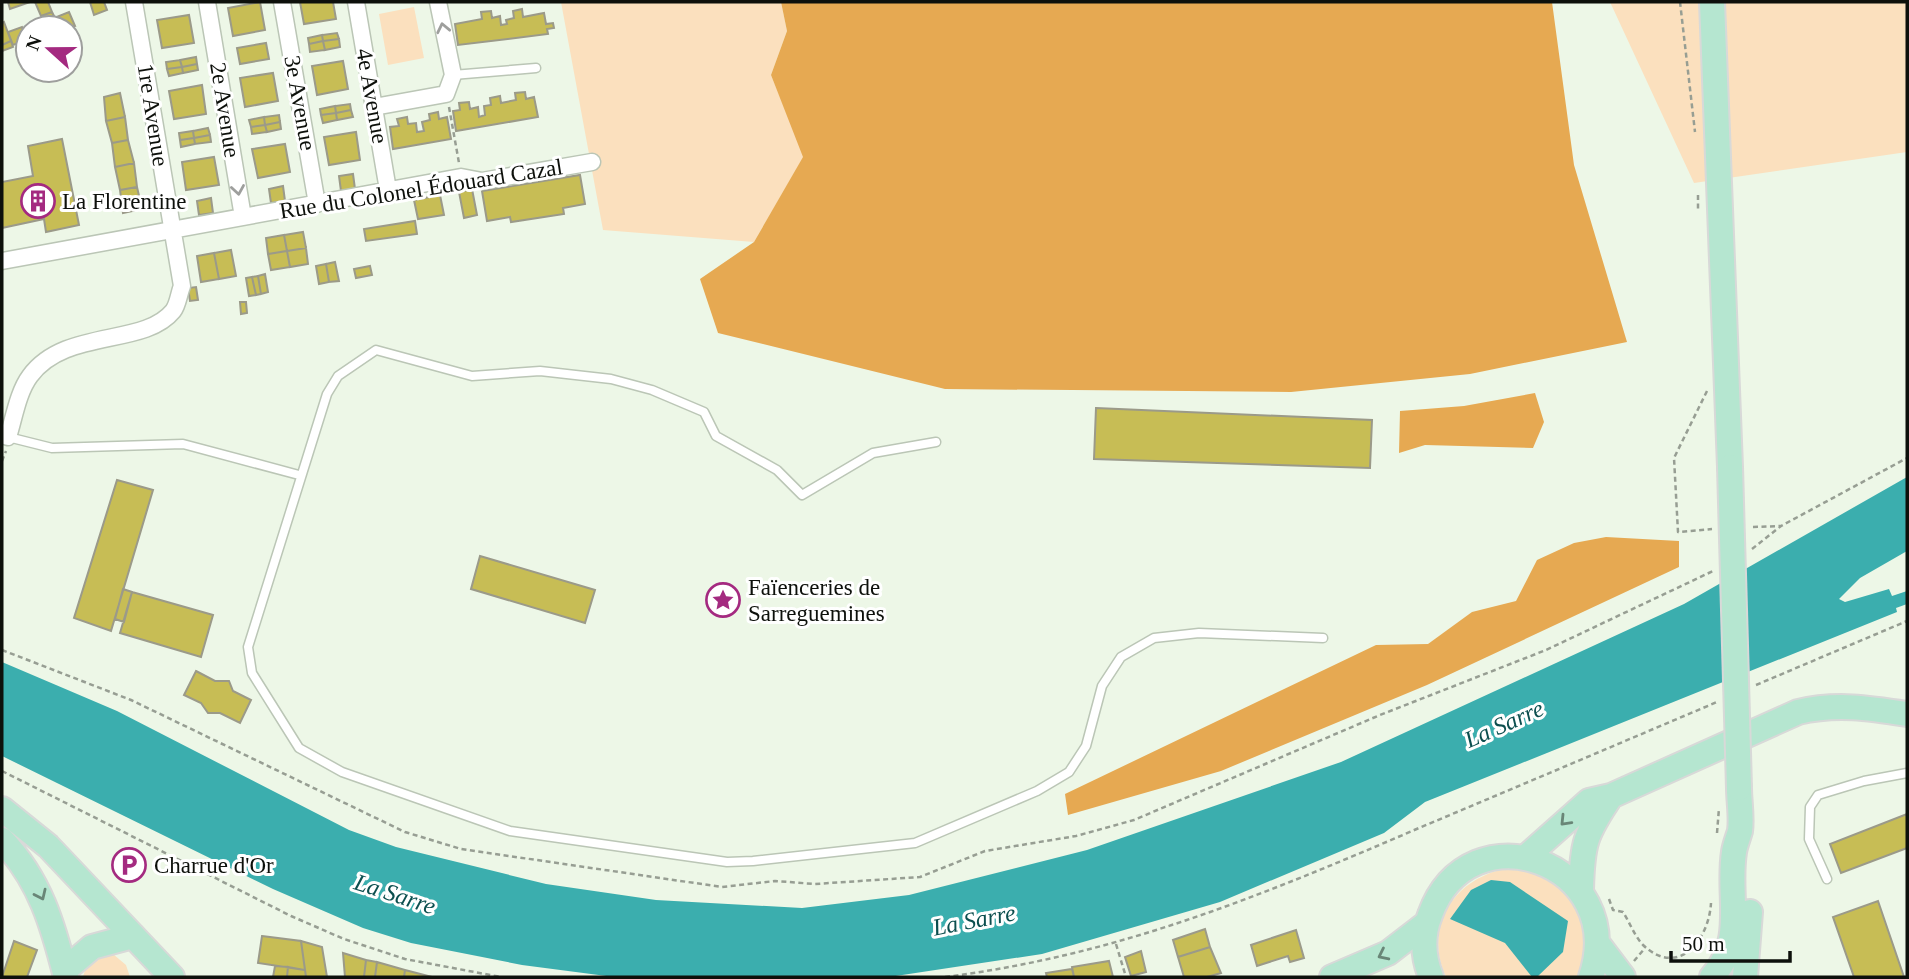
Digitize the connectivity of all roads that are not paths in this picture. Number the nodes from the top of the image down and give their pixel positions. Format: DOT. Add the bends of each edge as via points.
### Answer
graph roads {
  1 [pos="134,2"];
  2 [pos="207,2"];
  3 [pos="282,2"];
  4 [pos="356,2"];
  5 [pos="438,2"];
  6 [pos="1712,2"];
  7 [pos="536,68"];
  8 [pos="453,75"];
  9 [pos="374,107"];
  10 [pos="592,162"];
  11 [pos="388,190"];
  12 [pos="317,204"];
  13 [pos="243,218"];
  14 [pos="172,229"];
  15 [pos="2,261"];
  16 [pos="5,436"];
  17 [pos="936,442"];
  18 [pos="299,475"];
  19 [pos="1323,638"];
  20 [pos="1907,714"];
  21 [pos="1907,773"];
  22 [pos="1611,796"];
  23 [pos="2,809"];
  24 [pos="1741,828"];
  25 [pos="2,840"];
  26 [pos="1526,857"];
  27 [pos="1827,879"];
  28 [pos="1581,890"];
  29 [pos="1427,923"];
  30 [pos="1748,939"];
  31 [pos="1598,944"];
  32 [pos="145,960"];
  33 [pos="66,973"];
  34 [pos="1332,977"];
  35 [pos="1431,977"];
  36 [pos="1591,977"];
  37 [pos="1623,977"];
  38 [pos="1712,977"];
  39 [pos="1733,977"];
  40 [pos="1745,977"];
  1 -- 14 [label="street, 1re Avenue"];
  2 -- 13 [label="street, 2e Avenue, one-way"];
  3 -- 12 [label="street, 3e Avenue"];
  4 -- 9 [label="street, 4e Avenue"];
  8 -- 5 [label="street, one-way"];
  6 -- 24 [label="main road, bridge" via="1730,467 1729,794"];
  7 -- 8 [label="lane"];
  8 -- 9 [label="street" via="446,94"];
  9 -- 11 [label="street, 4e Avenue"];
  10 -- 11 [label="street, Rue du Colonel Édouard Cazal" via="482,181 461,177"];
  11 -- 12 [label="street, Rue du Colonel Édouard Cazal"];
  12 -- 13 [label="street, Rue du Colonel Édouard Cazal"];
  13 -- 14 [label="street, Rue du Colonel Édouard Cazal"];
  14 -- 15 [label="street, Rue du Colonel Édouard Cazal"];
  14 -- 16 [label="street, 1re Avenue" via="182,286 174,310 152,327 81,342 40,364 28,379"];
  16 -- 18 [label="lane" via="52,447 183,444"];
  17 -- 18 [label="lane" via="873,453 802,495 777,470 716,436 704,412 652,390 611,379 540,371 472,376 376,351 338,376 327,394"];
  18 -- 19 [label="lane" via="248,647 252,673 267,701 299,748 317,760 510,831 727,862 915,843 1037,791 1069,772 1086,746 1102,686 1121,657 1154,638 1199,632"];
  20 -- 22 [label="main road" via="1850,705 1798,712"];
  21 -- 27 [label="lane" via="1818,795 1810,807 1810,839"];
  22 -- 26 [label="main road, one-way" via="1588,801"];
  22 -- 28 [label="main road" via="1588,830"];
  23 -- 32 [label="main road" via="48,846"];
  24 -- 30 [label="main road" via="1749,850"];
  24 -- 38 [label="main road" via="1734,853 1732,937 1725,959"];
  25 -- 33 [label="main road, one-way" via="44,899"];
  26 -- 28 [label="main road" via="1556,869"];
  26 -- 29 [label="main road" via="1489,859 1464,871 1443,889"];
  28 -- 31 [label="main road" via="1593,915"];
  29 -- 34 [label="main road, one-way" via="1388,953"];
  29 -- 35 [label="main road" via="1425,958"];
  30 -- 39 [label="main road"];
  30 -- 40 [label="main road"];
  31 -- 36 [label="main road"];
  31 -- 37 [label="main road"];
  32 -- 33 [label="main road" via="92,947"];
}
